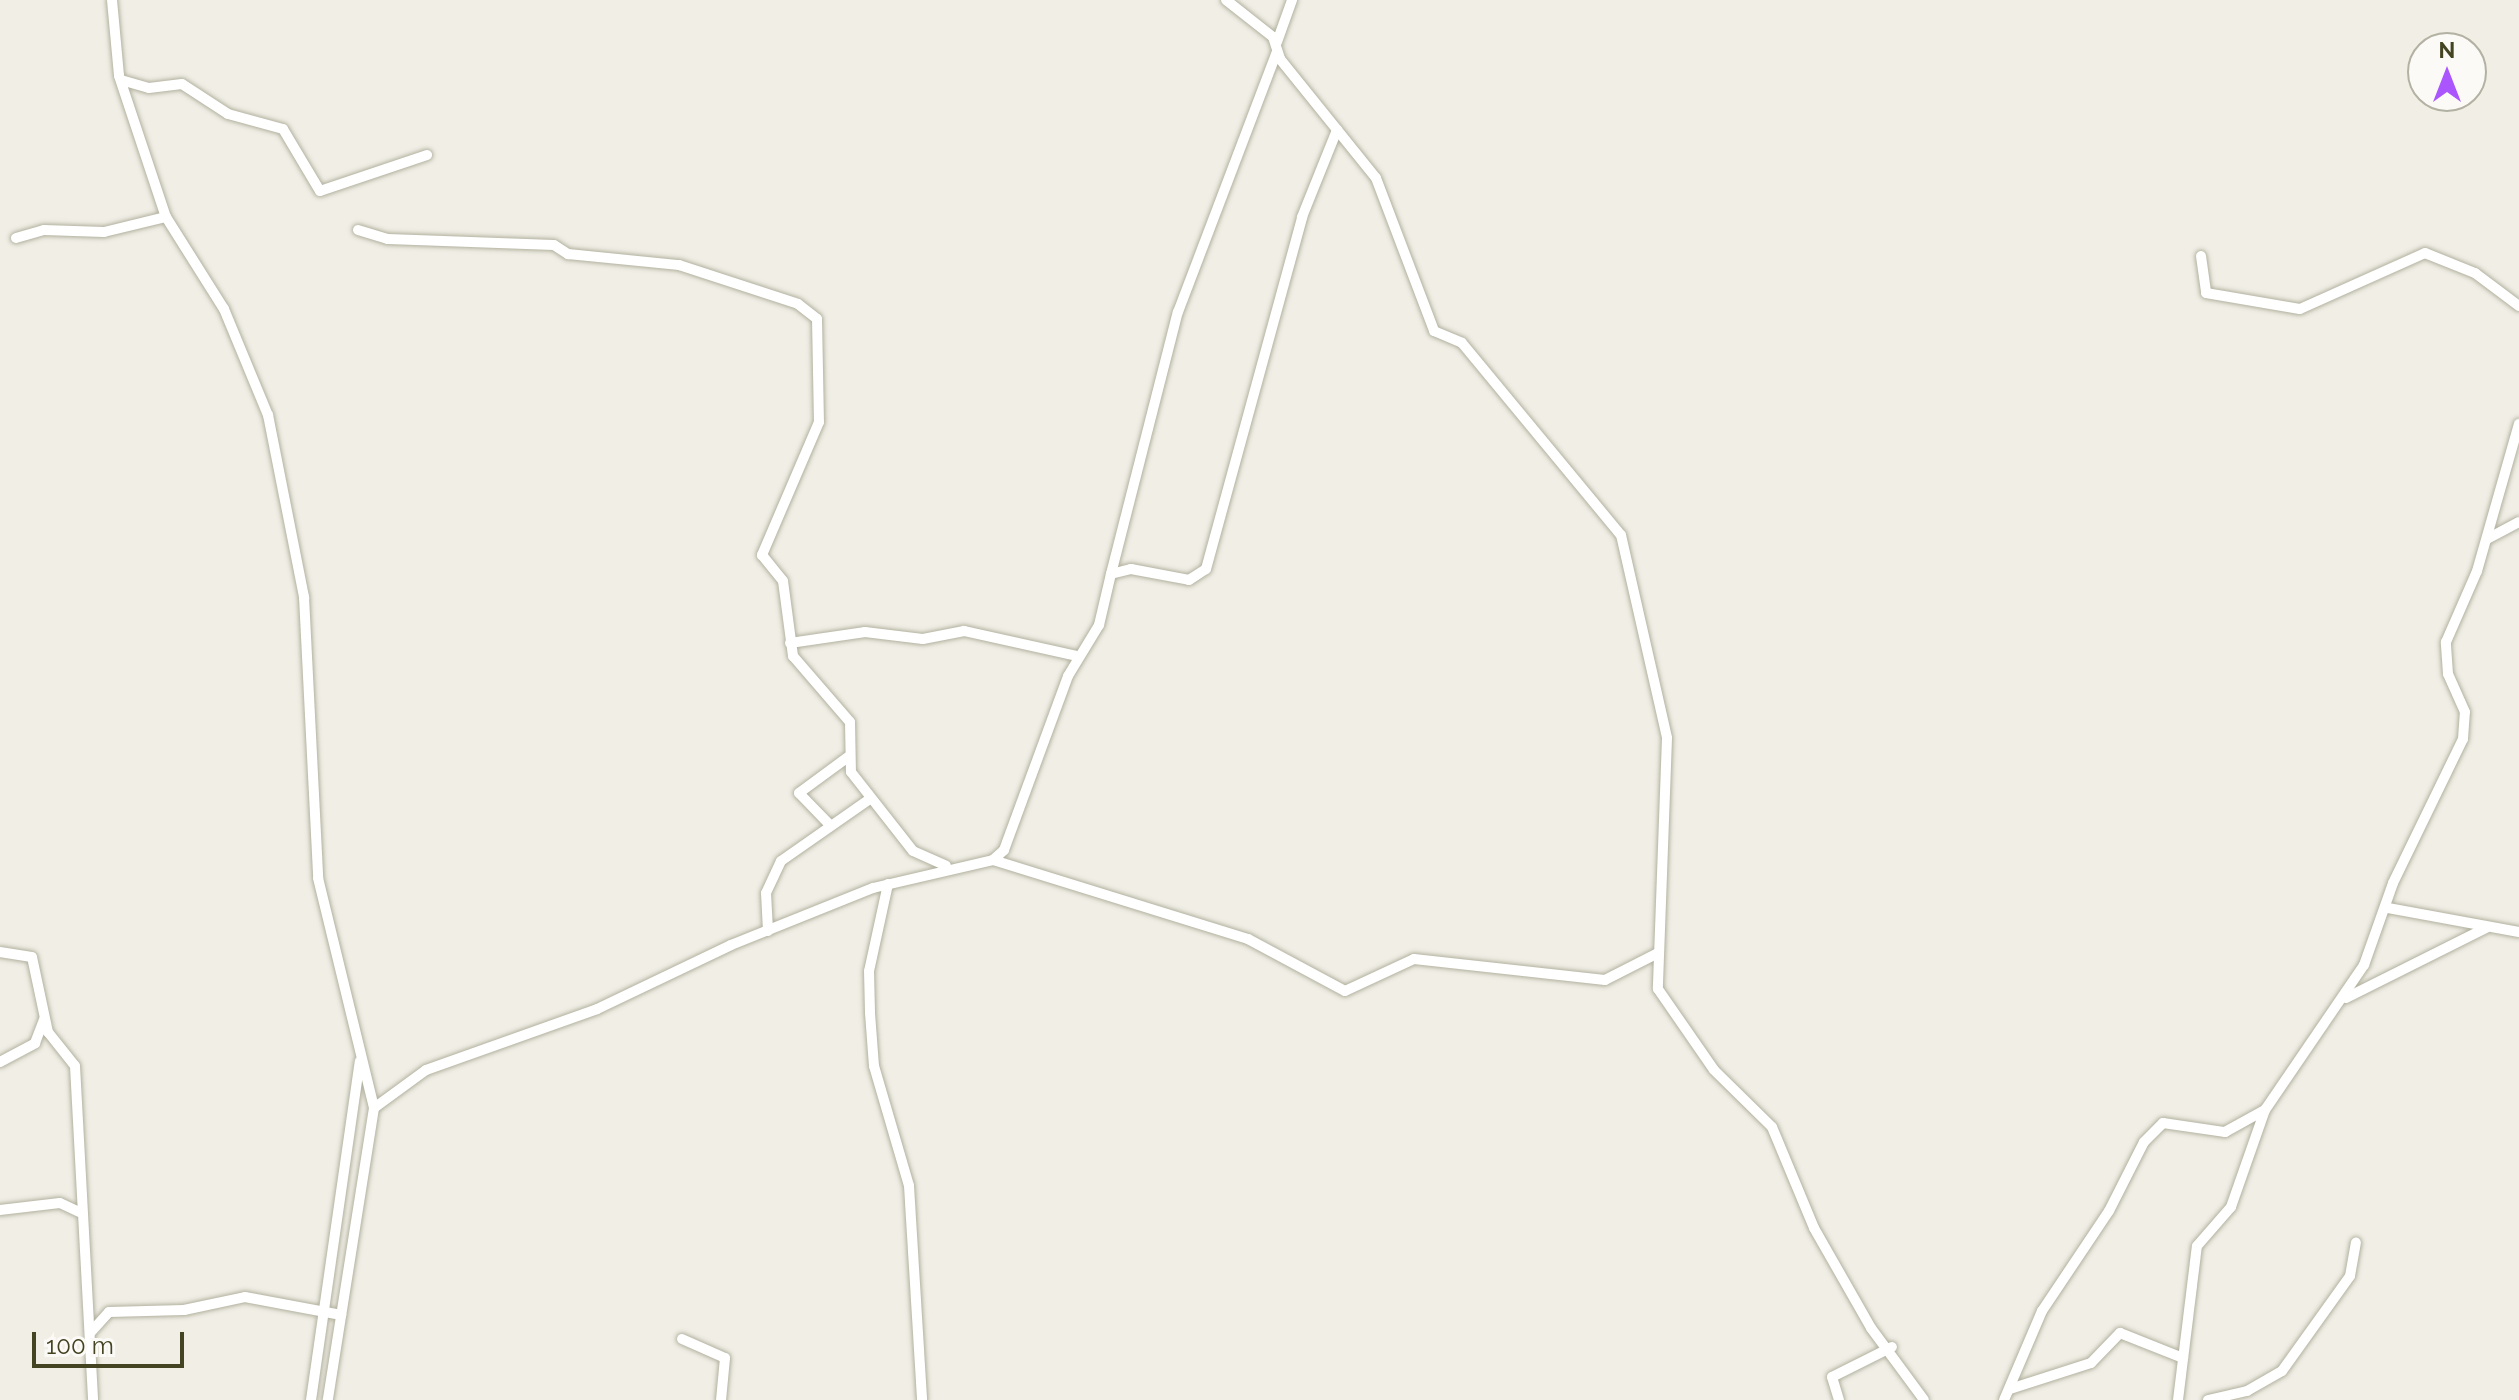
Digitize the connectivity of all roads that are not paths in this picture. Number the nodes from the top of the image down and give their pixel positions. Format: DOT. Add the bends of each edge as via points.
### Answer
graph roads {
  1 [pos="112,0"];
  2 [pos="1226,0"];
  3 [pos="1292,0"];
  4 [pos="1277,47"];
  5 [pos="121,80"];
  6 [pos="1337,130"];
  7 [pos="427,155"];
  8 [pos="166,217"];
  9 [pos="358,230"];
  10 [pos="16,238"];
  11 [pos="2201,256"];
  12 [pos="2519,306"];
  13 [pos="2519,424"];
  14 [pos="2519,522"];
  15 [pos="2487,539"];
  16 [pos="1111,574"];
  17 [pos="790,643"];
  18 [pos="1077,656"];
  19 [pos="848,757"];
  20 [pos="870,799"];
  21 [pos="829,824"];
  22 [pos="993,860"];
  23 [pos="948,866"];
  24 [pos="888,884"];
  25 [pos="2388,908"];
  26 [pos="2486,928"];
  27 [pos="768,931"];
  28 [pos="2519,932"];
  29 [pos="0,952"];
  30 [pos="1658,953"];
  31 [pos="2346,998"];
  32 [pos="44,1019"];
  33 [pos="361,1058"];
  34 [pos="0,1062"];
  35 [pos="374,1108"];
  36 [pos="2265,1110"];
  37 [pos="0,1210"];
  38 [pos="81,1213"];
  39 [pos="2356,1243"];
  40 [pos="324,1309"];
  41 [pos="341,1315"];
  42 [pos="91,1332"];
  43 [pos="682,1339"];
  44 [pos="1892,1347"];
  45 [pos="2183,1358"];
  46 [pos="2006,1395"];
  47 [pos="93,1400"];
  48 [pos="311,1400"];
  49 [pos="328,1400"];
  50 [pos="721,1400"];
  51 [pos="922,1400"];
  52 [pos="1839,1400"];
  53 [pos="1924,1400"];
  54 [pos="2178,1400"];
  55 [pos="2208,1400"];
  1 -- 5 [label="street"];
  2 -- 4 [label="street"];
  3 -- 4 [label="street"];
  4 -- 6 [label="street"];
  4 -- 16 [label="street" via="1178,312"];
  5 -- 7 [label="street" via="149,88 182,84 228,114 283,129 320,191"];
  5 -- 8 [label="street"];
  6 -- 16 [label="street" via="1302,217 1206,569 1189,580 1131,569"];
  6 -- 30 [label="street" via="1380,185 1429,324 1462,343 1621,535 1667,738"];
  8 -- 10 [label="street" via="104,232 44,230"];
  8 -- 33 [label="street" via="224,309 278,453 304,597 318,878"];
  9 -- 17 [label="street" via="388,239 554,245 568,254 679,265 798,304 817,319 819,422 791,480 776,536 762,555 783,581"];
  11 -- 12 [label="street" via="2206,293 2300,309 2425,253 2475,273"];
  13 -- 15 [label="street"];
  14 -- 15 [label="street"];
  15 -- 25 [label="street" via="2446,642 2448,674 2465,712 2463,739 2398,871"];
  16 -- 18 [label="street" via="1099,625"];
  17 -- 18 [label="street" via="964,631"];
  17 -- 19 [label="street" via="816,690 850,722"];
  18 -- 22 [label="street" via="1018,824"];
  19 -- 20 [label="street"];
  19 -- 21 [label="street" via="799,793"];
  20 -- 21 [label="street"];
  20 -- 23 [label="street" via="913,851"];
  21 -- 27 [label="street" via="789,850 772,875"];
  22 -- 23 [label="street"];
  22 -- 30 [label="street" via="1248,939 1345,991 1414,959 1605,980"];
  23 -- 24 [label="street"];
  24 -- 27 [label="street"];
  24 -- 51 [label="street" via="869,971 870,1013 874,1066 909,1186"];
  25 -- 26 [label="street"];
  25 -- 31 [label="street"];
  26 -- 28 [label="street"];
  26 -- 31 [label="street"];
  27 -- 35 [label="street" via="597,1009 426,1070"];
  29 -- 32 [label="street" via="32,957"];
  30 -- 44 [label="street" via="1664,1004 1714,1070 1772,1127 1814,1228 1871,1328"];
  31 -- 36 [label="street"];
  32 -- 34 [label="street" via="35,1043"];
  32 -- 38 [label="street" via="75,1066"];
  33 -- 35 [label="street"];
  33 -- 40 [label="street"];
  35 -- 41 [label="street"];
  36 -- 45 [label="street" via="2231,1207 2197,1246"];
  36 -- 46 [label="street" via="2225,1132 2163,1123 2144,1142 2109,1211 2042,1311"];
  37 -- 38 [label="street" via="60,1203"];
  38 -- 42 [label="street"];
  39 -- 55 [label="street" via="2350,1276 2282,1371 2247,1391"];
  40 -- 41 [label="street"];
  40 -- 42 [label="street" via="245,1297 184,1310 109,1312"];
  40 -- 48 [label="street"];
  41 -- 49 [label="street"];
  42 -- 47 [label="street"];
  43 -- 50 [label="street" via="725,1358"];
  44 -- 52 [label="street" via="1832,1377"];
  44 -- 53 [label="street"];
  45 -- 46 [label="street" via="2120,1333 2091,1363"];
  45 -- 54 [label="street"];
}
